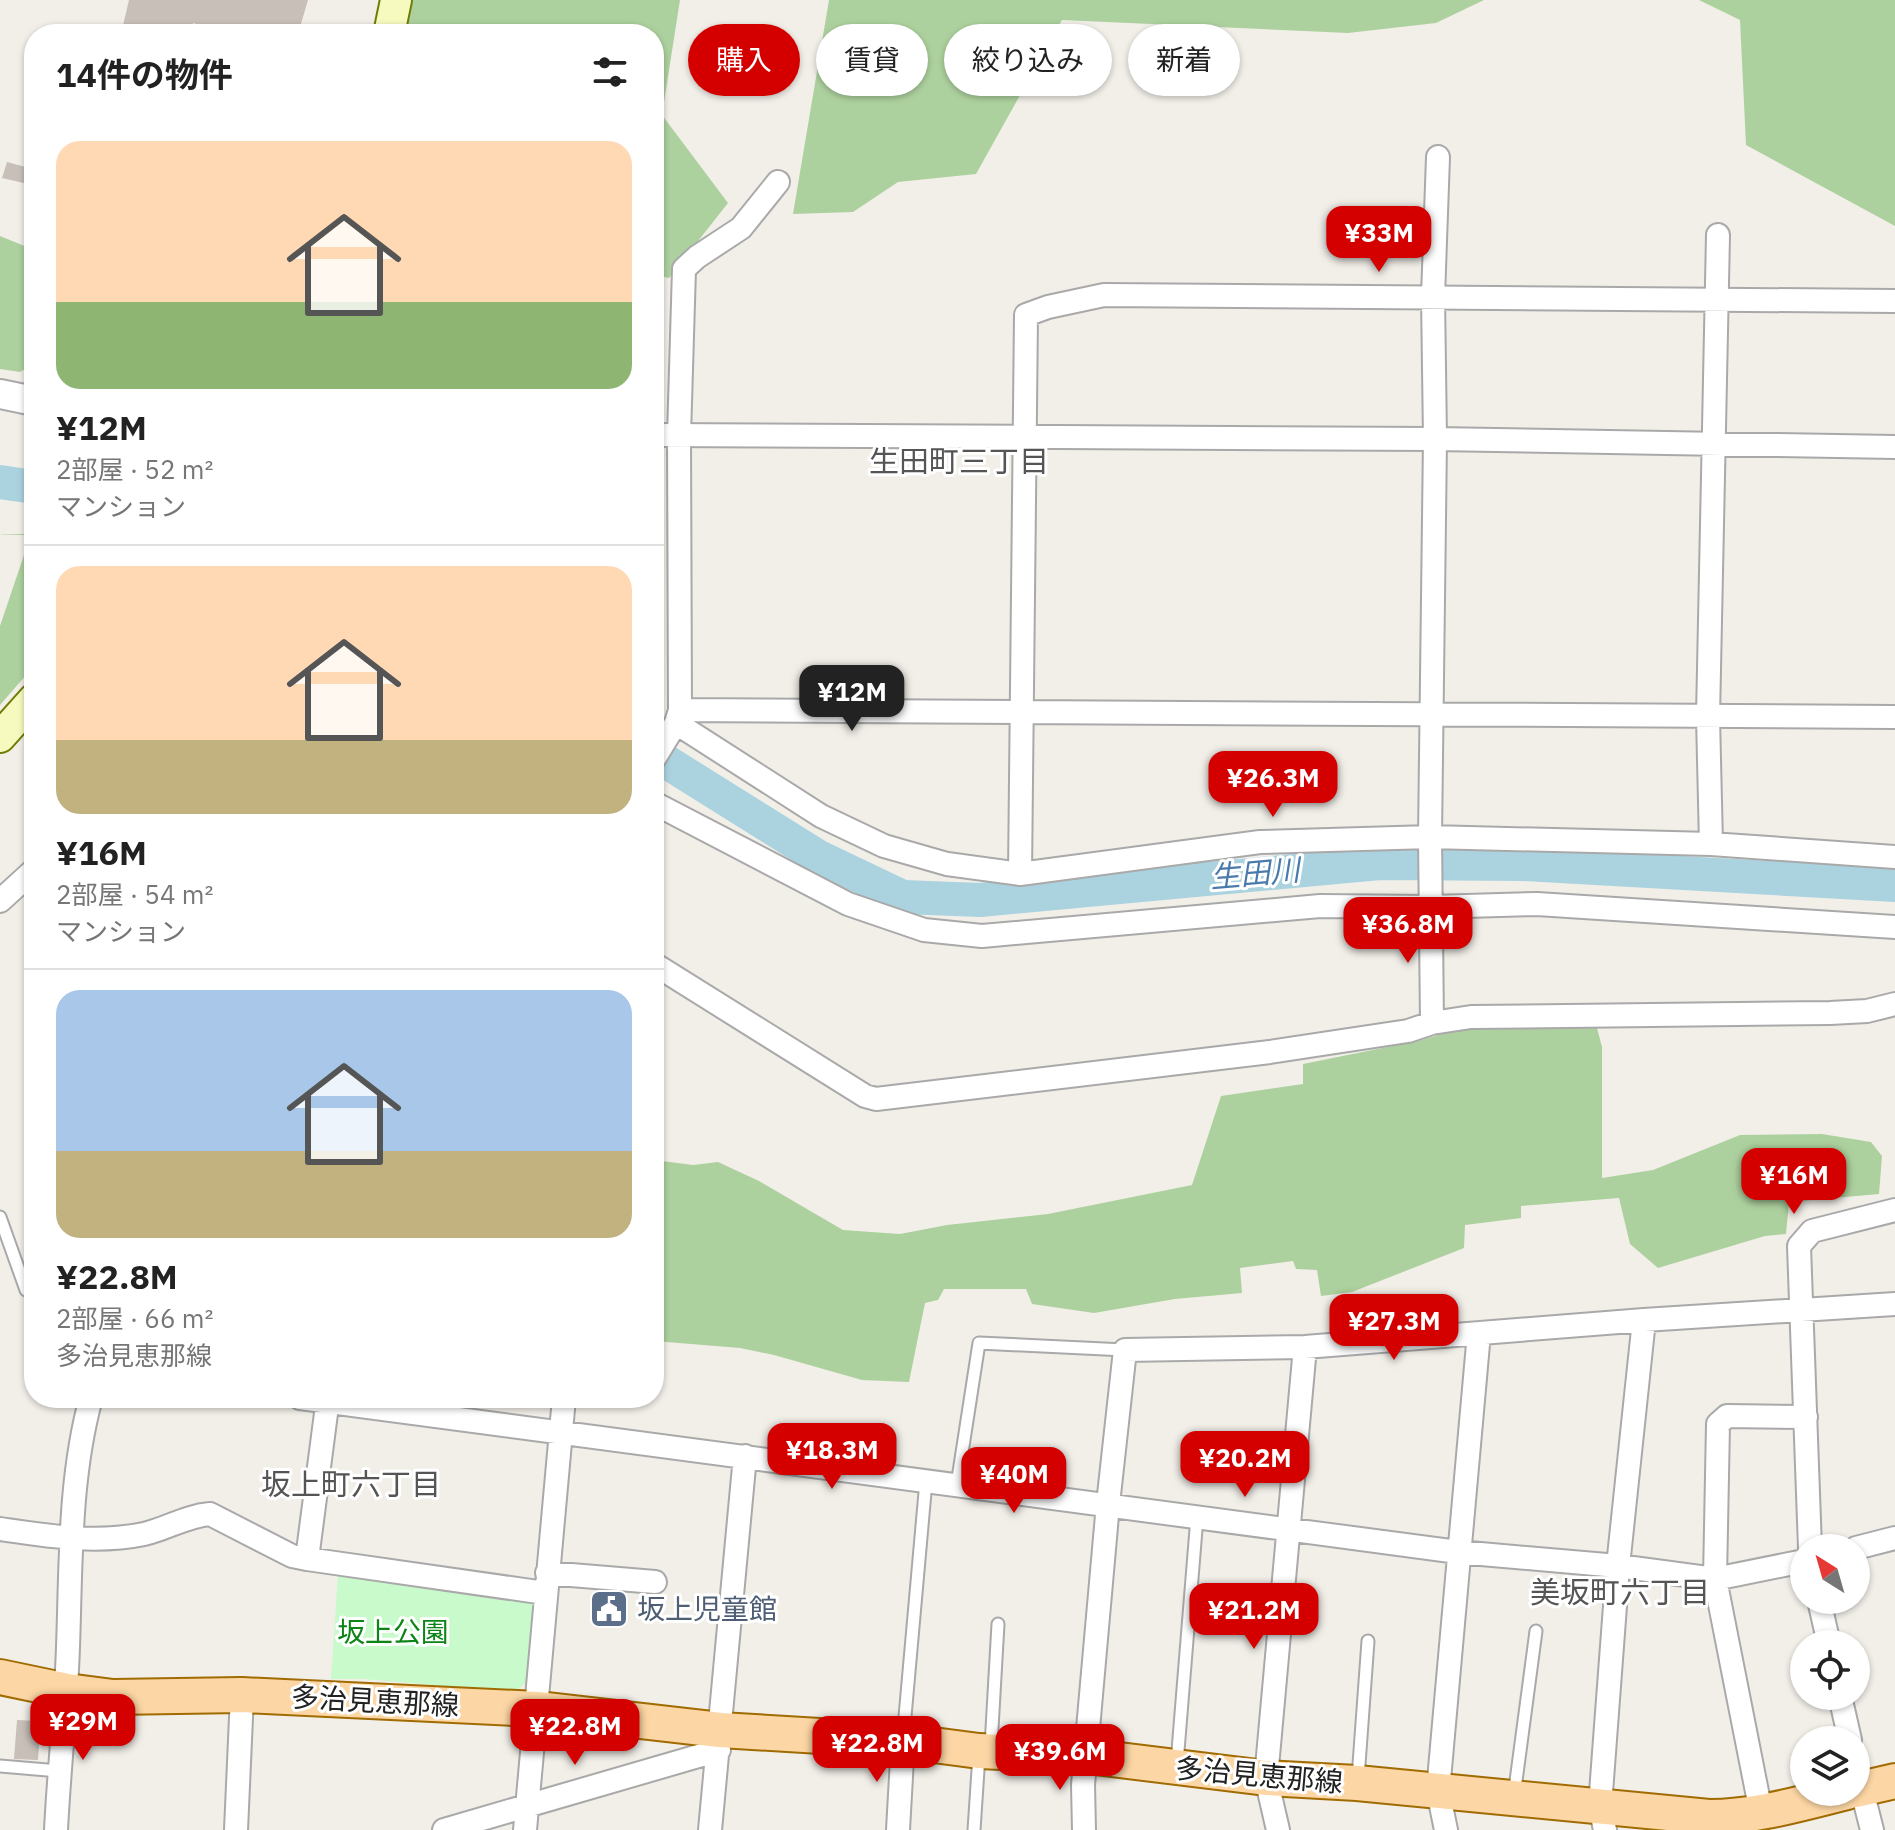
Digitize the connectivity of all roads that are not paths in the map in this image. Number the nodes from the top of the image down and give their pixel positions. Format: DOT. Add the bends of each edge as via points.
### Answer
graph roads {
  1 [pos="396,0"];
  2 [pos="391,24"];
  3 [pos="1438,157"];
  4 [pos="778,182"];
  5 [pos="1718,235"];
  6 [pos="1433,297"];
  7 [pos="1717,300"];
  8 [pos="1895,301"];
  9 [pos="0,394"];
  10 [pos="24,399"];
  11 [pos="664,435"];
  12 [pos="679,436"];
  13 [pos="1025,438"];
  14 [pos="1435,439"];
  15 [pos="1713,445"];
  16 [pos="1895,447"];
  17 [pos="24,710"];
  18 [pos="1023,711"];
  19 [pos="1432,715"];
  20 [pos="678,716"];
  21 [pos="1708,717"];
  22 [pos="1895,717"];
  23 [pos="0,737"];
  24 [pos="664,741"];
  25 [pos="664,808"];
  26 [pos="1430,837"];
  27 [pos="1711,844"];
  28 [pos="1895,857"];
  29 [pos="1020,874"];
  30 [pos="24,879"];
  31 [pos="0,901"];
  32 [pos="1431,907"];
  33 [pos="1895,927"];
  34 [pos="664,970"];
  35 [pos="1895,1004"];
  36 [pos="1432,1023"];
  37 [pos="1895,1210"];
  38 [pos="0,1217"];
  39 [pos="24,1284"];
  40 [pos="1895,1304"];
  41 [pos="1803,1310"];
  42 [pos="1644,1320"];
  43 [pos="1479,1333"];
  44 [pos="1305,1347"];
  45 [pos="1125,1350"];
  46 [pos="88,1408"];
  47 [pos="326,1408"];
  48 [pos="388,1408"];
  49 [pos="563,1408"];
  50 [pos="1806,1417"];
  51 [pos="562,1431"];
  52 [pos="745,1456"];
  53 [pos="926,1481"];
  54 [pos="957,1485"];
  55 [pos="1108,1504"];
  56 [pos="1197,1517"];
  57 [pos="1288,1528"];
  58 [pos="0,1529"];
  59 [pos="1810,1534"];
  60 [pos="1895,1538"];
  61 [pos="72,1540"];
  62 [pos="1870,1544"];
  63 [pos="1458,1552"];
  64 [pos="307,1559"];
  65 [pos="1790,1564"];
  66 [pos="1618,1566"];
  67 [pos="1715,1579"];
  68 [pos="655,1582"];
  69 [pos="546,1583"];
  70 [pos="998,1624"];
  71 [pos="1536,1631"];
  72 [pos="1368,1641"];
  73 [pos="0,1677"];
  74 [pos="67,1691"];
  75 [pos="242,1695"];
  76 [pos="537,1709"];
  77 [pos="719,1740"];
  78 [pos="903,1741"];
  79 [pos="985,1751"];
  80 [pos="1087,1756"];
  81 [pos="0,1766"];
  82 [pos="1177,1769"];
  83 [pos="59,1771"];
  84 [pos="1266,1778"];
  85 [pos="1895,1781"];
  86 [pos="1357,1783"];
  87 [pos="1870,1783"];
  88 [pos="1438,1791"];
  89 [pos="1514,1797"];
  90 [pos="1790,1803"];
  91 [pos="528,1805"];
  92 [pos="1863,1806"];
  93 [pos="1761,1812"];
  94 [pos="1602,1818"];
  95 [pos="1706,1826"];
  96 [pos="56,1830"];
  97 [pos="236,1830"];
  98 [pos="444,1830"];
  99 [pos="525,1830"];
  100 [pos="710,1830"];
  101 [pos="898,1830"];
  102 [pos="974,1830"];
  103 [pos="1084,1830"];
  104 [pos="1278,1830"];
  105 [pos="1446,1830"];
  106 [pos="1872,1830"];
  1 -- 2 [label="main road"];
  3 -- 6 [label="street"];
  4 -- 12 [label="street" via="741,228 684,269"];
  5 -- 7 [label="street"];
  6 -- 7 [label="street"];
  6 -- 13 [label="street" via="1104,295 1048,307 1026,315"];
  6 -- 14 [label="street"];
  7 -- 8 [label="street"];
  7 -- 15 [label="street"];
  9 -- 10 [label="street"];
  11 -- 12 [label="street"];
  12 -- 13 [label="street"];
  12 -- 20 [label="street"];
  13 -- 14 [label="street"];
  13 -- 18 [label="street"];
  14 -- 15 [label="street"];
  14 -- 19 [label="street"];
  15 -- 16 [label="street"];
  15 -- 21 [label="street"];
  17 -- 23 [label="main road"];
  18 -- 19 [label="street"];
  18 -- 20 [label="street"];
  18 -- 29 [label="street"];
  19 -- 21 [label="street"];
  19 -- 26 [label="street"];
  20 -- 24 [label="street"];
  20 -- 29 [label="street" via="821,816 884,846 947,864"];
  21 -- 22 [label="street"];
  21 -- 27 [label="street"];
  25 -- 32 [label="street" via="848,904 924,930 982,936 1320,906"];
  26 -- 27 [label="street"];
  26 -- 29 [label="street" via="1260,842"];
  26 -- 32 [label="street"];
  27 -- 28 [label="street"];
  30 -- 31 [label="street"];
  32 -- 33 [label="street" via="1537,904"];
  32 -- 36 [label="street"];
  34 -- 36 [label="street" via="876,1099 1270,1052"];
  35 -- 36 [label="street" via="1830,1013 1471,1017"];
  37 -- 41 [label="street" via="1812,1231 1799,1246"];
  38 -- 39 [label="lane"];
  40 -- 41 [label="street"];
  41 -- 42 [label="street"];
  41 -- 50 [label="street"];
  42 -- 43 [label="street"];
  42 -- 66 [label="street"];
  43 -- 44 [label="street"];
  43 -- 63 [label="street"];
  44 -- 45 [label="street"];
  44 -- 57 [label="street"];
  45 -- 54 [label="lane" via="979,1343"];
  45 -- 55 [label="street"];
  46 -- 61 [label="street" via="80,1439"];
  47 -- 64 [label="street"];
  48 -- 51 [label="street"];
  49 -- 51 [label="street"];
  50 -- 59 [label="street"];
  50 -- 67 [label="street" via="1727,1416 1718,1424"];
  51 -- 52 [label="street"];
  51 -- 69 [label="street"];
  52 -- 53 [label="street"];
  52 -- 77 [label="street"];
  53 -- 54 [label="street"];
  53 -- 78 [label="lane"];
  54 -- 55 [label="street"];
  55 -- 56 [label="street"];
  55 -- 80 [label="street"];
  56 -- 57 [label="street"];
  56 -- 82 [label="lane"];
  57 -- 63 [label="street"];
  57 -- 84 [label="street"];
  58 -- 61 [label="street"];
  60 -- 62 [label="street"];
  61 -- 64 [label="street" via="144,1534 210,1514"];
  61 -- 74 [label="street"];
  63 -- 66 [label="street"];
  63 -- 88 [label="street"];
  64 -- 69 [label="street"];
  65 -- 67 [label="street"];
  66 -- 67 [label="street"];
  66 -- 94 [label="street"];
  67 -- 93 [label="street"];
  68 -- 69 [label="street"];
  69 -- 76 [label="street"];
  70 -- 79 [label="lane"];
  71 -- 89 [label="lane"];
  72 -- 86 [label="lane"];
  73 -- 74 [label="main road, 多治見恵那線"];
  74 -- 75 [label="main road, 多治見恵那線" via="113,1697"];
  74 -- 83 [label="street"];
  75 -- 76 [label="main road, 多治見恵那線"];
  75 -- 97 [label="street"];
  76 -- 77 [label="main road, 多治見恵那線"];
  76 -- 91 [label="street"];
  77 -- 78 [label="main road, 多治見恵那線"];
  77 -- 91 [label="street"];
  77 -- 100 [label="street"];
  78 -- 79 [label="main road, 多治見恵那線"];
  78 -- 101 [label="street"];
  79 -- 80 [label="main road, 多治見恵那線"];
  79 -- 102 [label="lane"];
  80 -- 82 [label="main road, 多治見恵那線"];
  80 -- 103 [label="street"];
  81 -- 83 [label="lane"];
  82 -- 84 [label="main road, 多治見恵那線"];
  83 -- 96 [label="street"];
  84 -- 86 [label="main road, 多治見恵那線"];
  84 -- 104 [label="street"];
  85 -- 87 [label="main road, 多治見恵那線"];
  86 -- 88 [label="main road, 多治見恵那線"];
  88 -- 89 [label="main road, 多治見恵那線"];
  88 -- 105 [label="street"];
  89 -- 94 [label="main road, 多治見恵那線"];
  90 -- 93 [label="main road, 多治見恵那線"];
  91 -- 98 [label="street"];
  91 -- 99 [label="street"];
  92 -- 106 [label="street"];
  93 -- 95 [label="main road, 多治見恵那線"];
  94 -- 95 [label="main road, 多治見恵那線"];
}
